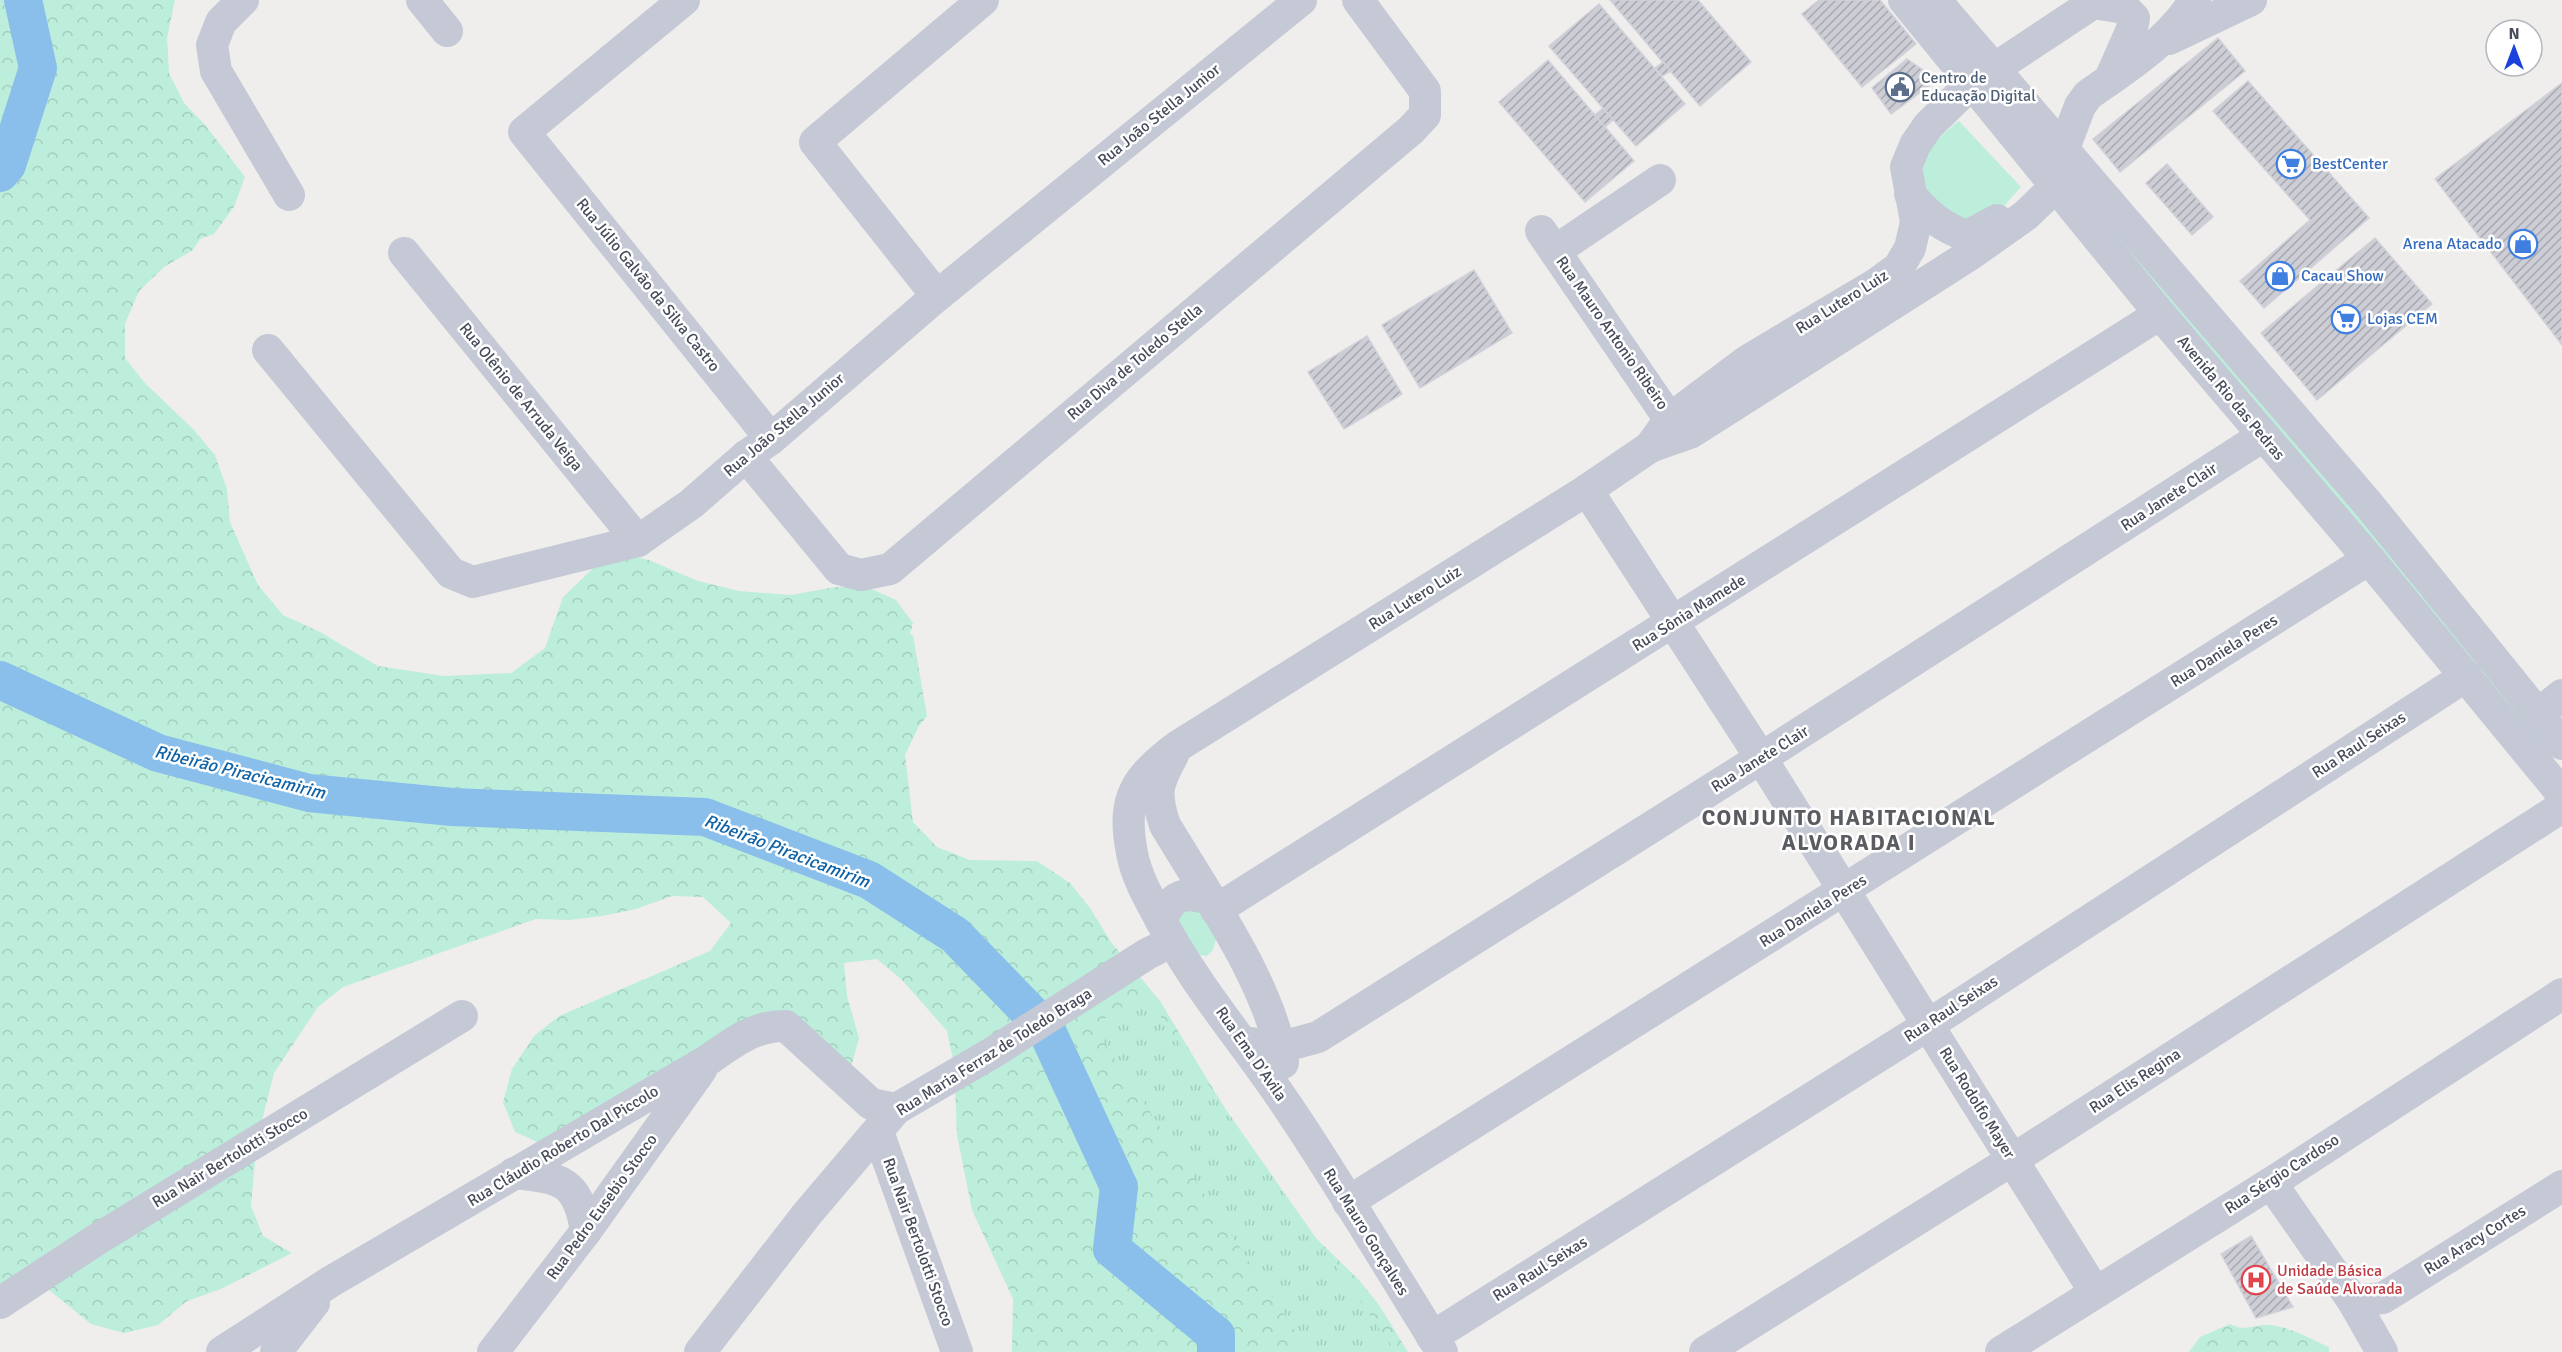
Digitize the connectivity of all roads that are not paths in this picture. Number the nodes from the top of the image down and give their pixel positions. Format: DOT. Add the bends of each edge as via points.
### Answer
graph roads {
  1 [pos="243,0"];
  2 [pos="422,0"];
  3 [pos="684,0"];
  4 [pos="983,0"];
  5 [pos="1301,0"];
  6 [pos="1358,0"];
  7 [pos="1904,0"];
  8 [pos="1935,0"];
  9 [pos="2195,0"];
  10 [pos="2251,0"];
  11 [pos="2095,2"];
  12 [pos="447,31"];
  13 [pos="2163,41"];
  14 [pos="1983,75"];
  15 [pos="2110,80"];
  16 [pos="2063,151"];
  17 [pos="1659,180"];
  18 [pos="2057,185"];
  19 [pos="284,188"];
  20 [pos="1910,194"];
  21 [pos="2026,215"];
  22 [pos="404,253"];
  23 [pos="937,296"];
  24 [pos="2160,314"];
  25 [pos="268,350"];
  26 [pos="1676,427"];
  27 [pos="2263,436"];
  28 [pos="771,439"];
  29 [pos="746,456"];
  30 [pos="1587,490"];
  31 [pos="638,541"];
  32 [pos="2369,559"];
  33 [pos="1675,622"];
  34 [pos="2466,676"];
  35 [pos="2562,695"];
  36 [pos="2538,714"];
  37 [pos="2562,744"];
  38 [pos="1178,746"];
  39 [pos="1761,758"];
  40 [pos="2562,794"];
  41 [pos="2562,807"];
  42 [pos="1844,891"];
  43 [pos="1218,914"];
  44 [pos="1171,941"];
  45 [pos="2562,994"];
  46 [pos="462,1016"];
  47 [pos="1928,1025"];
  48 [pos="1243,1042"];
  49 [pos="1281,1047"];
  50 [pos="708,1060"];
  51 [pos="1291,1111"];
  52 [pos="887,1120"];
  53 [pos="2012,1160"];
  54 [pos="514,1173"];
  55 [pos="2271,1183"];
  56 [pos="2562,1186"];
  57 [pos="1348,1203"];
  58 [pos="586,1232"];
  59 [pos="330,1282"];
  60 [pos="2095,1292"];
  61 [pos="2353,1300"];
  62 [pos="0,1303"];
  63 [pos="1437,1344"];
  64 [pos="949,1346"];
  65 [pos="234,1347"];
  66 [pos="276,1352"];
  67 [pos="493,1352"];
  68 [pos="700,1352"];
  69 [pos="1705,1352"];
  70 [pos="2001,1352"];
  71 [pos="2382,1352"];
  1 -- 19 [label="street" via="221,22 212,45 216,71"];
  2 -- 12 [label="street"];
  3 -- 28 [label="street, Rua Júlio Galvão da Silva Castro" via="524,132"];
  4 -- 23 [label="street" via="815,142"];
  5 -- 23 [label="street, Rua João Stella Junior"];
  6 -- 29 [label="street, Rua Diva de Toledo Stella" via="1425,91 1425,115 890,568 861,575 839,568"];
  7 -- 14 [label="street, Avenida Rio das Pedras"];
  8 -- 14 [label="street, Avenida Rio das Pedras"];
  9 -- 13 [label="street"];
  10 -- 13 [label="street"];
  11 -- 14 [label="street, Rua Lutero Luiz"];
  11 -- 15 [label="street" via="2124,8 2133,18"];
  13 -- 15 [label="street"];
  14 -- 16 [label="street, Avenida Rio das Pedras"];
  14 -- 18 [label="street, Avenida Rio das Pedras"];
  14 -- 20 [label="street, Rua Lutero Luiz" via="1928,126 1915,145 1906,167"];
  15 -- 16 [label="street" via="2088,95 2080,106"];
  16 -- 18 [label="street"];
  16 -- 36 [label="street, Avenida Rio das Pedras" via="2368,505"];
  17 -- 26 [label="street, Rua Mauro Antonio Ribeiro" via="1548,241"];
  18 -- 21 [label="street, Rua Lutero Luiz"];
  18 -- 24 [label="street, Avenida Rio das Pedras"];
  20 -- 21 [label="street" via="1943,227 1967,236 2003,217"];
  20 -- 26 [label="street, Rua Lutero Luiz" via="1916,222 1910,248 1899,267 1747,361"];
  21 -- 26 [label="street, Rua Lutero Luiz" via="1971,254"];
  22 -- 31 [label="street, Rua Olênio de Arruda Veiga"];
  23 -- 28 [label="street, Rua João Stella Junior"];
  24 -- 27 [label="street, Avenida Rio das Pedras"];
  24 -- 33 [label="street, Rua Sônia Mamede"];
  25 -- 31 [label="street, Rua João Stella Junior" via="451,573 473,582"];
  26 -- 30 [label="street, Rua Lutero Luiz"];
  27 -- 32 [label="street, Avenida Rio das Pedras"];
  27 -- 39 [label="street, Rua Janete Clair"];
  28 -- 29 [label="street, Rua João Stella Junior"];
  29 -- 31 [label="street, Rua João Stella Junior" via="691,504"];
  30 -- 33 [label="street, Rua Rodolfo Mayer"];
  30 -- 38 [label="street, Rua Lutero Luiz"];
  32 -- 34 [label="street, Avenida Rio das Pedras"];
  32 -- 42 [label="street, Rua Daniela Peres"];
  33 -- 39 [label="street, Rua Rodolfo Mayer"];
  33 -- 43 [label="street, Rua Sônia Mamede"];
  34 -- 40 [label="street, Avenida Rio das Pedras"];
  34 -- 47 [label="street, Rua Raul Seixas"];
  35 -- 36 [label="street"];
  36 -- 37 [label="street, Avenida Rio das Pedras"];
  38 -- 43 [label="street, Rua Ema D'Avila" via="1159,780 1157,802 1165,825"];
  38 -- 44 [label="street, Rua Ema D'Avila" via="1149,768 1133,791 1129,816 1131,853"];
  39 -- 42 [label="street, Rua Rodolfo Mayer"];
  39 -- 49 [label="street, Rua Janete Clair" via="1318,1037"];
  41 -- 53 [label="street, Rua Elis Regina"];
  42 -- 47 [label="street, Rua Rodolfo Mayer"];
  42 -- 57 [label="street, Rua Daniela Peres"];
  43 -- 44 [label="street" via="1193,894 1178,896 1167,906"];
  43 -- 44 [label="street" via="1225,948 1214,960 1195,964"];
  43 -- 49 [label="street, Rua Ema D'Avila" via="1249,970"];
  44 -- 48 [label="street, Rua Ema D'Avila"];
  44 -- 52 [label="street, Rua Maria Ferraz de Toledo Braga"];
  45 -- 55 [label="street, Rua Sérgio Cardoso"];
  46 -- 62 [label="street, Rua Nair Bertolotti Stocco"];
  47 -- 53 [label="street, Rua Rodolfo Mayer"];
  47 -- 63 [label="street, Rua Raul Seixas"];
  48 -- 49 [label="street, Rua Janete Clair"];
  48 -- 51 [label="street, Rua Ema D'Avila"];
  49 -- 51 [label="street, Rua Ema D'Avila"];
  50 -- 52 [label="street, Rua Cláudio Roberto Dal Piccolo" via="739,1038 769,1025 786,1026"];
  50 -- 54 [label="street, Rua Cláudio Roberto Dal Piccolo"];
  50 -- 58 [label="street, Rua Pedro Eusebio Stocco"];
  51 -- 57 [label="street, Rua Mauro Gonçalves"];
  52 -- 64 [label="street, Rua Nair Bertolotti Stocco"];
  52 -- 68 [label="street, Rua Maria Ferraz de Toledo Braga" via="807,1214"];
  53 -- 60 [label="street, Rua Rodolfo Mayer"];
  53 -- 69 [label="street, Rua Elis Regina"];
  54 -- 58 [label="street" via="552,1177 570,1187 583,1212"];
  54 -- 59 [label="street, Rua Cláudio Roberto Dal Piccolo"];
  55 -- 60 [label="street, Rua Sérgio Cardoso"];
  55 -- 61 [label="street"];
  56 -- 61 [label="street, Rua Aracy Cortes" via="2384,1298"];
  57 -- 63 [label="street, Rua Mauro Gonçalves"];
  58 -- 67 [label="street, Rua Pedro Eusebio Stocco"];
  59 -- 65 [label="street, Rua Cláudio Roberto Dal Piccolo"];
  59 -- 66 [label="street"];
  60 -- 70 [label="street, Rua Sérgio Cardoso"];
  61 -- 71 [label="street"];
}
